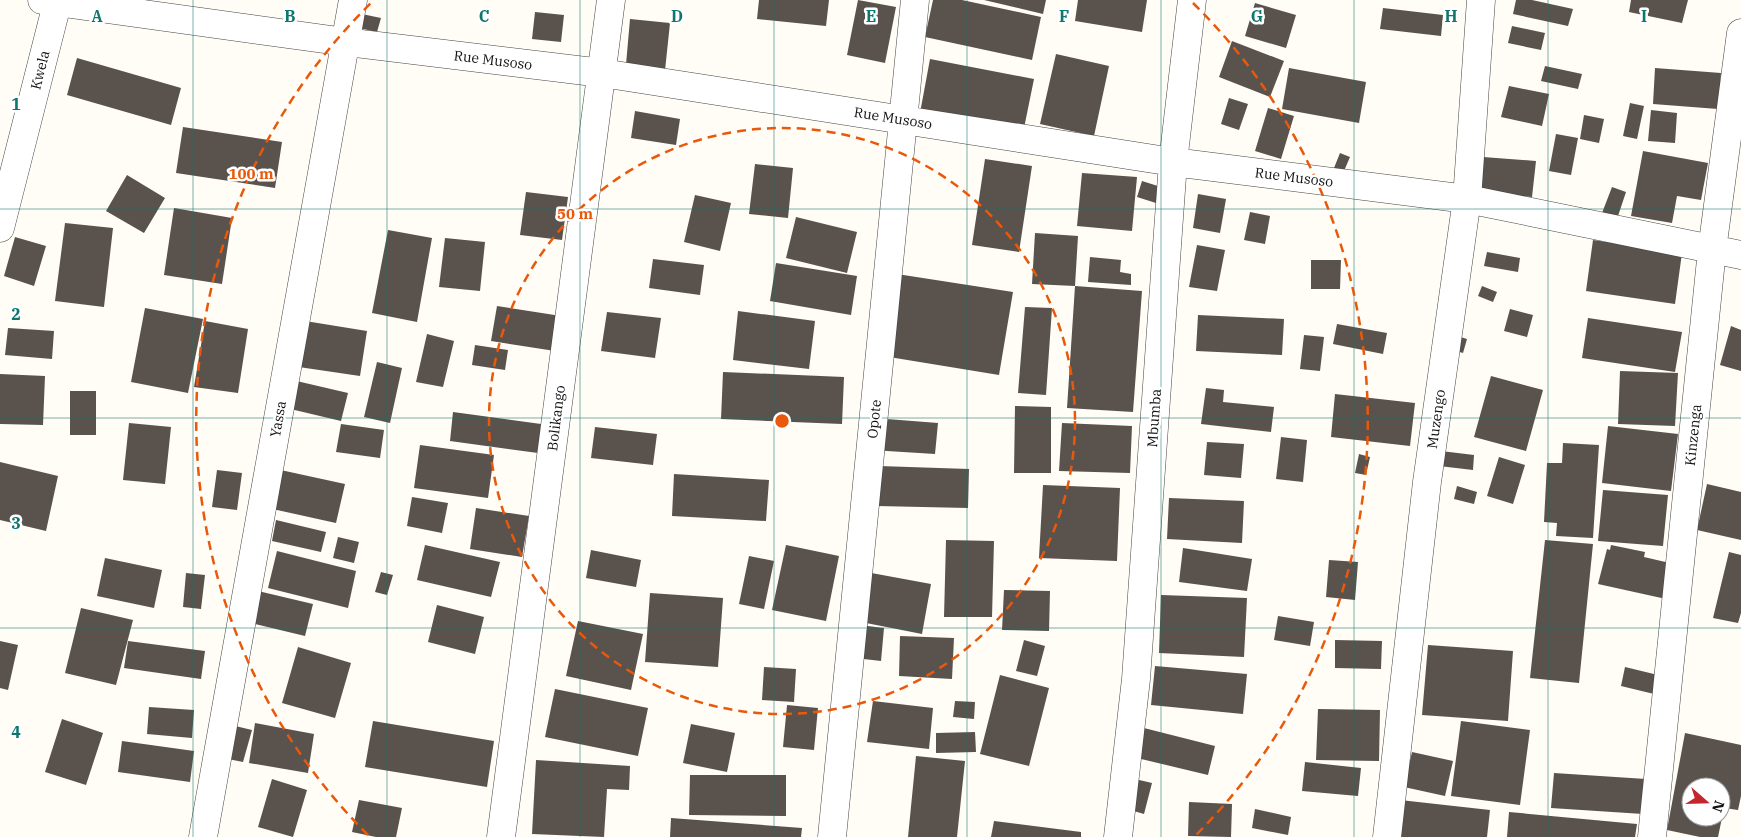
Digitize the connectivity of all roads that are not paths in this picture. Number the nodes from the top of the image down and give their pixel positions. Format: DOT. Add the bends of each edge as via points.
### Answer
graph roads {
  1 [pos="353,0"];
  2 [pos="611,0"];
  3 [pos="916,0"];
  4 [pos="1192,0"];
  5 [pos="1481,0"];
  6 [pos="53,1"];
  7 [pos="1741,33"];
  8 [pos="346,42"];
  9 [pos="602,73"];
  10 [pos="904,119"];
  11 [pos="1173,162"];
  12 [pos="1467,199"];
  13 [pos="0,228"];
  14 [pos="1712,250"];
  15 [pos="1741,255"];
  16 [pos="203,837"];
  17 [pos="501,837"];
  18 [pos="832,837"];
  19 [pos="1118,837"];
  20 [pos="1387,837"];
  21 [pos="1652,837"];
  1 -- 8 [label="street, Yassa"];
  2 -- 9 [label="street, Bolikango"];
  3 -- 10 [label="street, Opote"];
  4 -- 11 [label="street, Mbumba"];
  5 -- 12 [label="street, Muzengo"];
  6 -- 8 [label="street, Rue Musoso"];
  6 -- 13 [label="street, Kwela"];
  7 -- 14 [label="street, Kinzenga"];
  8 -- 9 [label="street, Rue Musoso"];
  8 -- 16 [label="street, Yassa"];
  9 -- 10 [label="street, Rue Musoso"];
  9 -- 17 [label="street, Bolikango"];
  10 -- 11 [label="street, Rue Musoso"];
  10 -- 18 [label="street, Opote"];
  11 -- 12 [label="street, Rue Musoso"];
  11 -- 19 [label="street, Mbumba" via="1136,679"];
  12 -- 14 [label="street, Rue Musoso"];
  12 -- 20 [label="street, Muzengo" via="1427,482"];
  14 -- 15 [label="street, Rue Musoso"];
  14 -- 21 [label="street, Kinzenga"];
}
